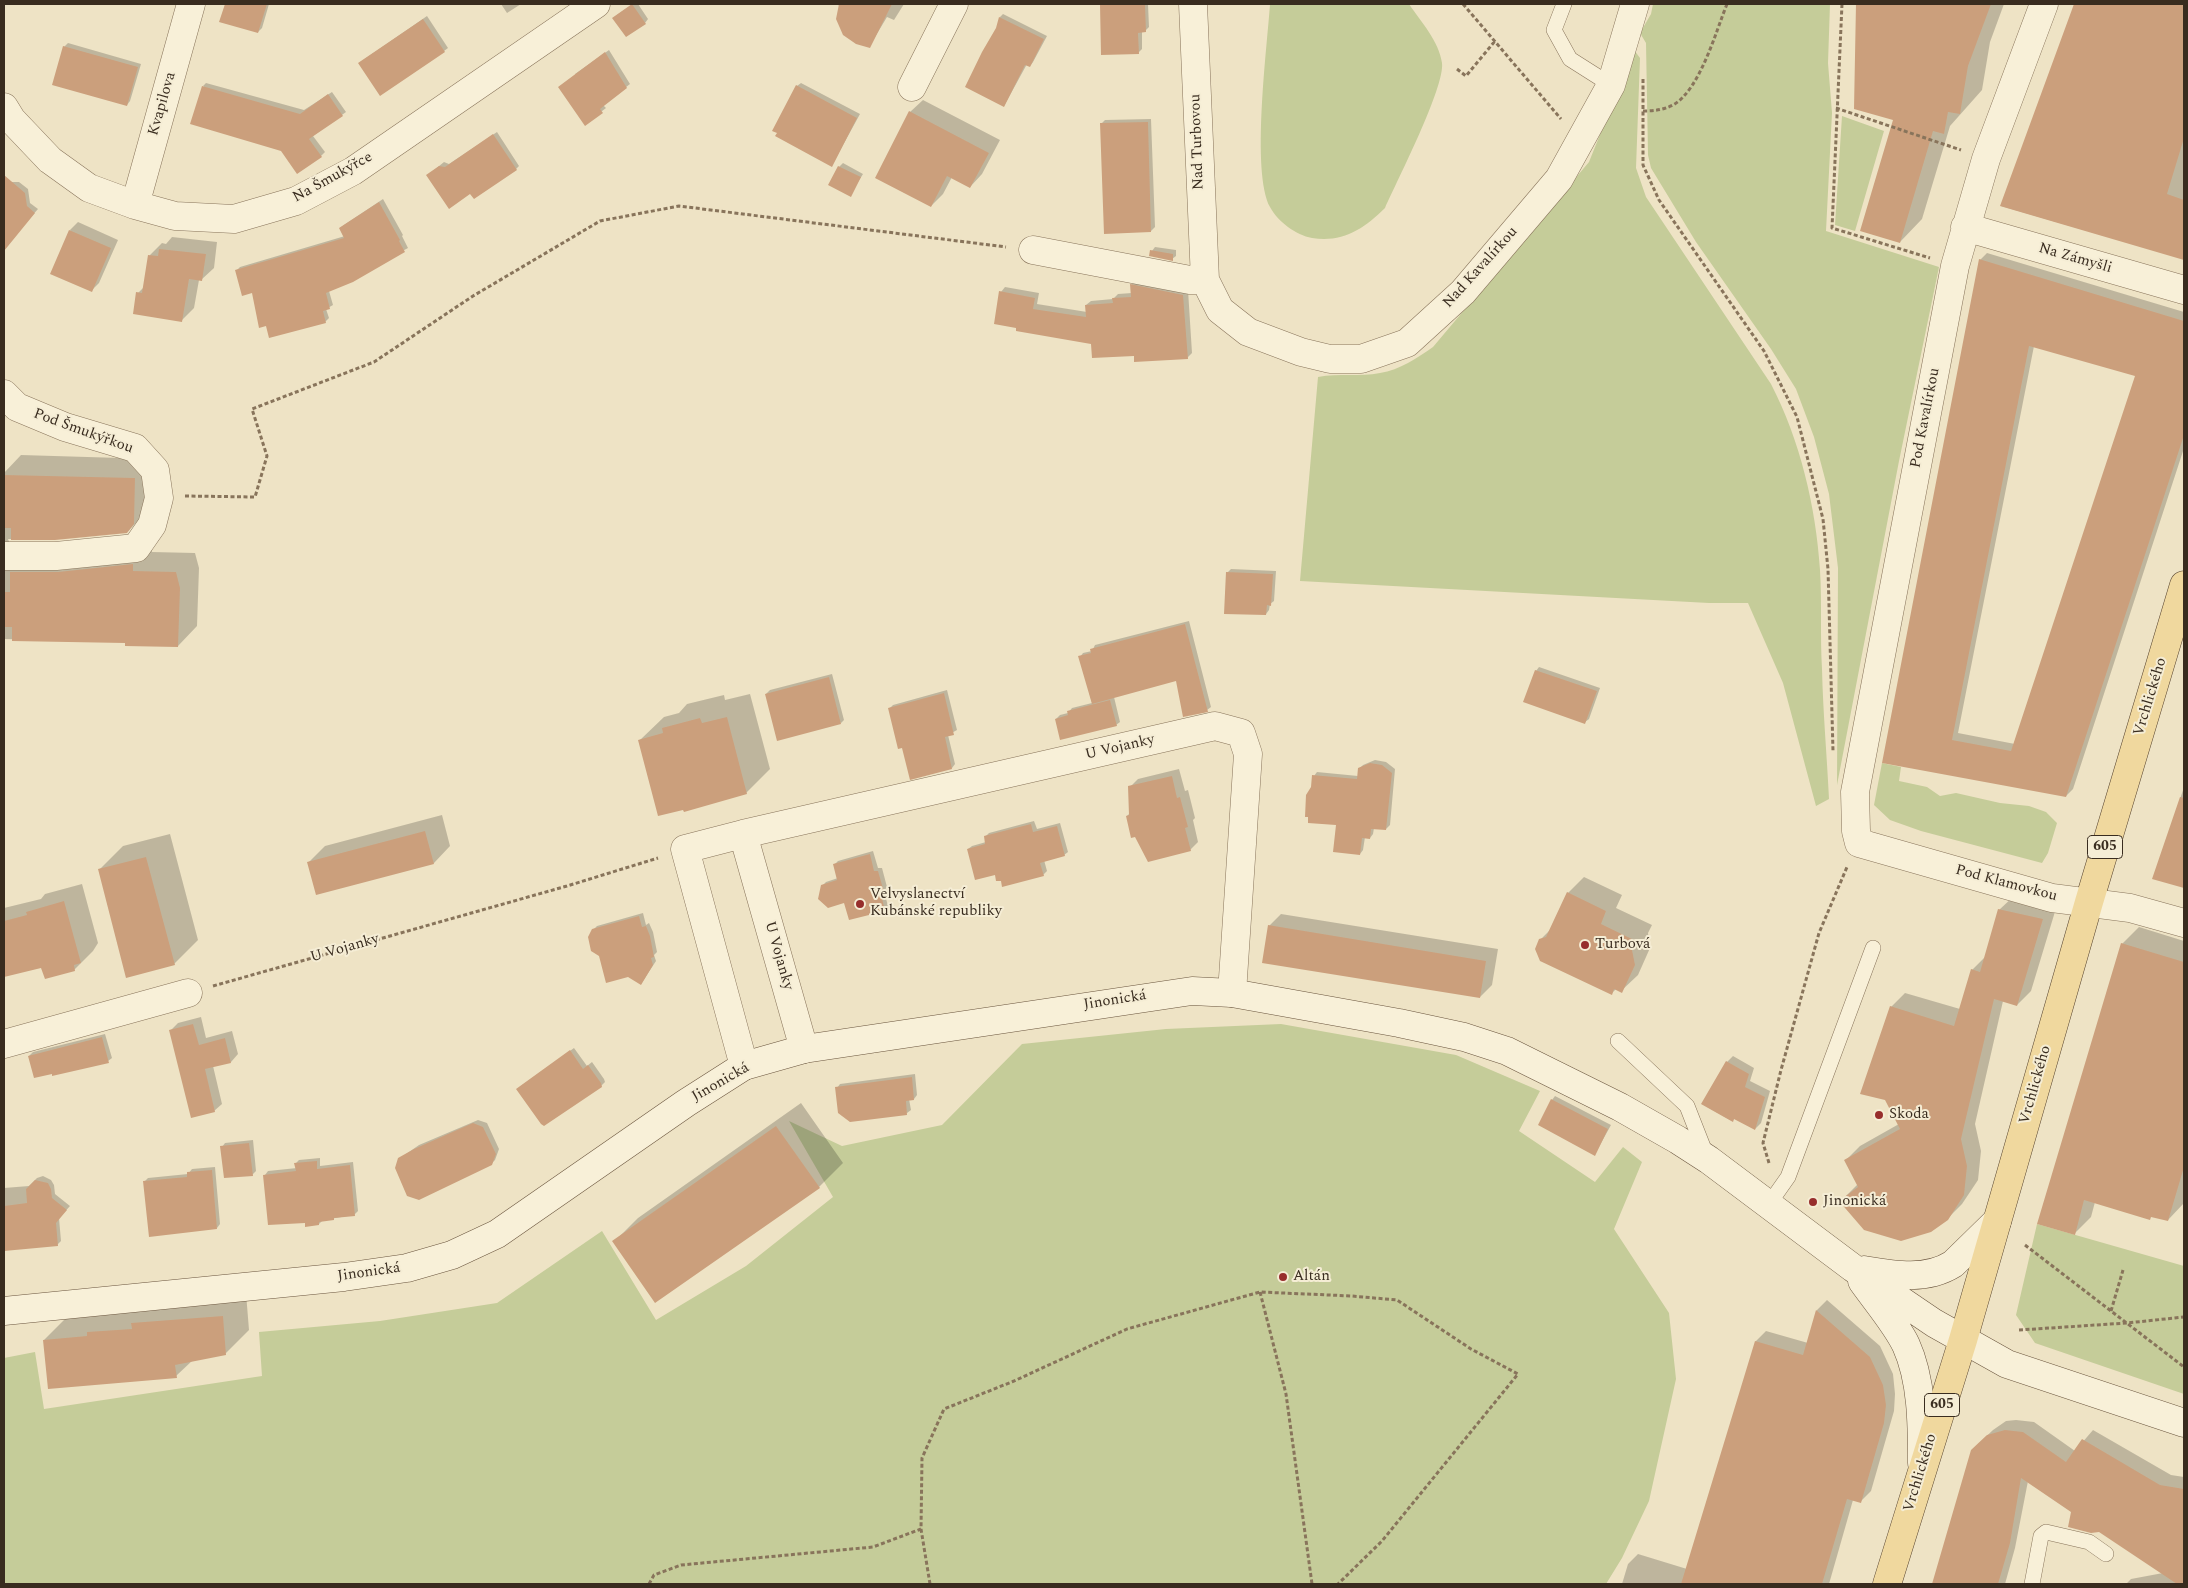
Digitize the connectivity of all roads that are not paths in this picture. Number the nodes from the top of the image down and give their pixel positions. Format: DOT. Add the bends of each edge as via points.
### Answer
graph roads {
  1 [pos="191,4"];
  2 [pos="596,4"];
  3 [pos="954,4"];
  4 [pos="1193,4"];
  5 [pos="1564,4"];
  6 [pos="1635,4"];
  7 [pos="2044,4"];
  8 [pos="1611,85"];
  9 [pos="912,87"];
  10 [pos="4,107"];
  11 [pos="135,205"];
  12 [pos="1965,227"];
  13 [pos="1034,250"];
  14 [pos="1205,280"];
  15 [pos="2184,290"];
  16 [pos="4,394"];
  17 [pos="4,556"];
  18 [pos="2182,602"];
  19 [pos="744,834"];
  20 [pos="1859,843"];
  21 [pos="2089,902"];
  22 [pos="2184,923"];
  23 [pos="1872,948"];
  24 [pos="188,993"];
  25 [pos="1232,993"];
  26 [pos="1618,1041"];
  27 [pos="4,1044"];
  28 [pos="804,1049"];
  29 [pos="744,1066"];
  30 [pos="1709,1160"];
  31 [pos="1769,1204"];
  32 [pos="1997,1220"];
  33 [pos="1853,1268"];
  34 [pos="4,1311"];
  35 [pos="1963,1340"];
  36 [pos="2184,1423"];
  37 [pos="1921,1469"];
  38 [pos="2106,1554"];
  39 [pos="1887,1584"];
  40 [pos="2032,1584"];
  1 -- 11 [label="street, Kvapilova"];
  2 -- 11 [label="street, Na Šmukýřce" via="353,171 296,201 234,219 175,216"];
  3 -- 9 [label="street"];
  4 -- 14 [label="street, Nad Turbovou"];
  5 -- 8 [label="lane" via="1554,30 1570,59"];
  6 -- 8 [label="street, Nad Kavalírkou"];
  7 -- 12 [label="street, Pod Kavalírkou" via="1986,159"];
  8 -- 14 [label="street, Nad Kavalírkou" via="1559,179 1462,292 1407,343 1361,359 1330,359 1301,352 1248,332 1220,310"];
  10 -- 11 [label="street, Na Šmukýřce" via="50,160 89,188"];
  12 -- 15 [label="street, Na Zámyšli"];
  12 -- 20 [label="street, Pod Kavalírkou" via="1855,792"];
  13 -- 14 [label="street" via="1190,280"];
  16 -- 17 [label="street, Pod Šmukýřkou" via="17,407 65,427 135,448 155,470 159,498 152,525 136,548 56,556"];
  18 -- 21 [label="main road, Vrchlického / 605"];
  19 -- 25 [label="street, U Vojanky" via="1215,726 1241,733 1248,754"];
  19 -- 28 [label="street, U Vojanky"];
  19 -- 29 [label="street, U Vojanky" via="685,849"];
  20 -- 21 [label="street, Pod Klamovkou" via="2052,898"];
  21 -- 22 [label="street, Pod Klamovkou" via="2130,908"];
  21 -- 32 [label="main road, Vrchlického / 605"];
  23 -- 31 [label="lane" via="1788,1177"];
  24 -- 27 [label="street"];
  25 -- 28 [label="street, Jinonická" via="1192,991 1163,994"];
  25 -- 30 [label="street, Jinonická" via="1399,1023 1464,1037 1507,1052 1620,1108"];
  26 -- 30 [label="lane" via="1688,1106"];
  28 -- 29 [label="street, Jinonická"];
  29 -- 34 [label="street, Jinonická" via="496,1234 452,1255 407,1268 344,1277"];
  30 -- 31 [label="street, Jinonická"];
  31 -- 33 [label="street, Jinonická"];
  32 -- 33 [label="street" via="1945,1269 1902,1277"];
  32 -- 35 [label="main road, Vrchlického / 605"];
  33 -- 35 [label="street, Jinonická"];
  33 -- 37 [label="street" via="1905,1343 1911,1358 1922,1418"];
  35 -- 36 [label="street, Jinonická" via="2018,1370"];
  35 -- 37 [label="main road, Vrchlického / 605"];
  37 -- 39 [label="main road, Vrchlického / 605"];
  38 -- 40 [label="lane" via="2089,1542 2046,1532 2040,1536"];
}
